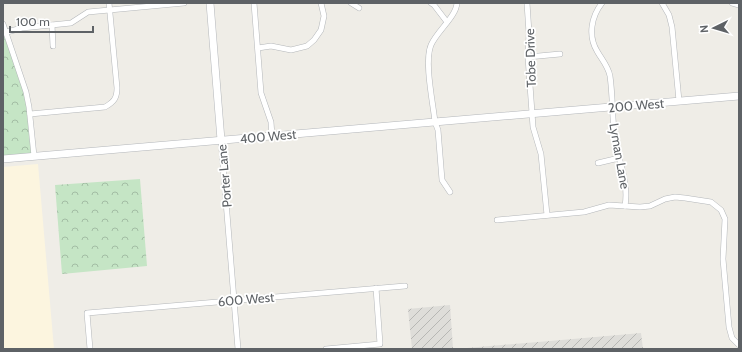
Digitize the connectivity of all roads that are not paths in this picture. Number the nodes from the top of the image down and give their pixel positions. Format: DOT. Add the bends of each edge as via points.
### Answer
graph roads {
  1 [pos="109,3"];
  2 [pos="184,3"];
  3 [pos="210,3"];
  4 [pos="254,3"];
  5 [pos="321,3"];
  6 [pos="351,3"];
  7 [pos="431,3"];
  8 [pos="457,3"];
  9 [pos="527,3"];
  10 [pos="602,3"];
  11 [pos="662,3"];
  12 [pos="732,3"];
  13 [pos="739,5"];
  14 [pos="359,8"];
  15 [pos="110,10"];
  16 [pos="447,22"];
  17 [pos="3,24"];
  18 [pos="52,25"];
  19 [pos="4,33"];
  20 [pos="53,46"];
  21 [pos="258,48"];
  22 [pos="560,54"];
  23 [pos="528,56"];
  24 [pos="739,96"];
  25 [pos="678,101"];
  26 [pos="612,107"];
  27 [pos="532,113"];
  28 [pos="30,114"];
  29 [pos="435,122"];
  30 [pos="272,136"];
  31 [pos="221,140"];
  32 [pos="34,156"];
  33 [pos="619,158"];
  34 [pos="3,159"];
  35 [pos="598,163"];
  36 [pos="450,192"];
  37 [pos="625,206"];
  38 [pos="547,215"];
  39 [pos="496,220"];
  40 [pos="405,286"];
  41 [pos="376,288"];
  42 [pos="234,300"];
  43 [pos="739,345"];
  44 [pos="90,349"];
  45 [pos="238,349"];
  46 [pos="326,349"];
  1 -- 15 [label="street"];
  2 -- 15 [label="street"];
  3 -- 31 [label="main road, Porter Lane"];
  4 -- 21 [label="street"];
  5 -- 21 [label="street" via="324,16 321,30 307,46 291,50 271,46"];
  6 -- 14 [label="street"];
  7 -- 16 [label="street"];
  8 -- 16 [label="street"];
  9 -- 23 [label="street, Tobe Drive"];
  10 -- 26 [label="street, Lyman Lane" via="595,14 591,33 594,45 608,70"];
  11 -- 25 [label="street" via="672,27"];
  12 -- 13 [label="street"];
  15 -- 18 [label="street" via="88,12 71,23"];
  15 -- 28 [label="street" via="117,88 117,97 113,103 105,107"];
  16 -- 29 [label="street" via="436,34 430,46"];
  17 -- 19 [label="street"];
  18 -- 19 [label="street"];
  18 -- 20 [label="street"];
  19 -- 28 [label="street" via="26,92"];
  21 -- 30 [label="street" via="261,93 271,122"];
  22 -- 23 [label="street"];
  23 -- 27 [label="street, Tobe Drive"];
  24 -- 25 [label="main road, 200 West"];
  25 -- 26 [label="main road, 200 West"];
  26 -- 27 [label="main road, 200 West"];
  26 -- 33 [label="street, Lyman Lane"];
  27 -- 29 [label="main road, 400 West"];
  27 -- 38 [label="street, Tobe Drive" via="533,129 542,158"];
  28 -- 32 [label="street"];
  29 -- 30 [label="main road, 400 West"];
  29 -- 36 [label="street" via="438,130 442,180"];
  30 -- 31 [label="main road, 400 West"];
  31 -- 32 [label="main road, 400 West"];
  31 -- 42 [label="street, Porter Lane"];
  32 -- 34 [label="main road, 400 West"];
  33 -- 35 [label="street"];
  33 -- 37 [label="street, Lyman Lane" via="626,187"];
  37 -- 38 [label="street" via="609,205 584,212"];
  37 -- 43 [label="street" via="645,207 665,199 680,197 710,202 721,210 725,222 723,259 729,327 732,338"];
  38 -- 39 [label="street"];
  40 -- 41 [label="street, 600 West"];
  41 -- 42 [label="street, 600 West"];
  41 -- 46 [label="street" via="380,344"];
  42 -- 44 [label="street, 600 West" via="87,313"];
  42 -- 45 [label="street, Porter Lane"];
}
